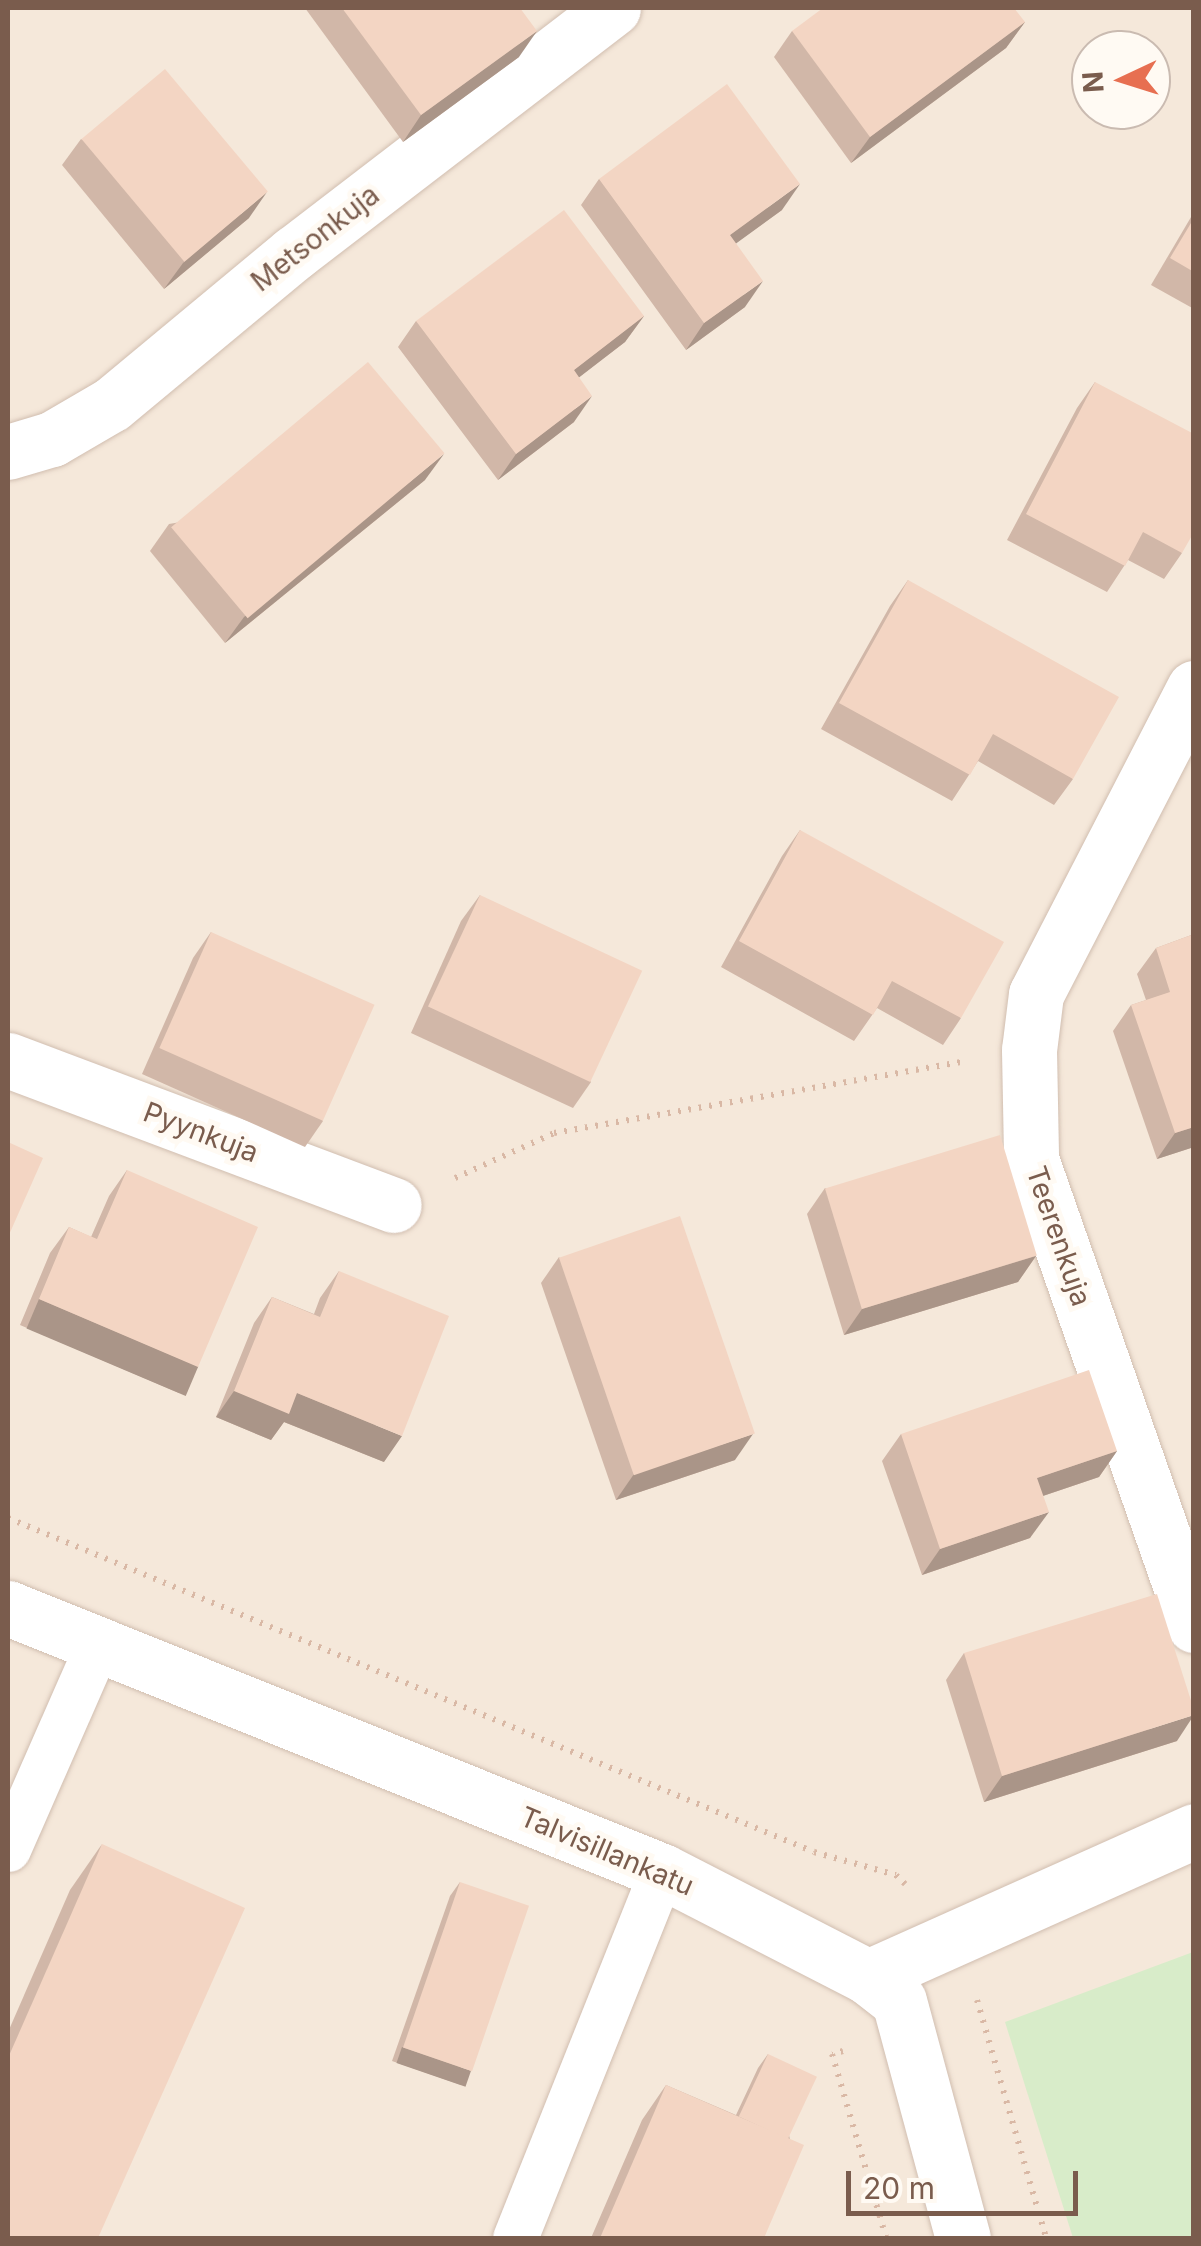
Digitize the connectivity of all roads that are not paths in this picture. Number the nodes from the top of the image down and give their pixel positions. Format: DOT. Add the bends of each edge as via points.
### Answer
graph roads {
  1 [pos="613,8"];
  2 [pos="8,452"];
  3 [pos="1194,688"];
  4 [pos="8,1060"];
  5 [pos="394,1205"];
  6 [pos="8,1608"];
  7 [pos="1194,1624"];
  8 [pos="98,1644"];
  9 [pos="1194,1831"];
  10 [pos="8,1850"];
  11 [pos="662,1871"];
  12 [pos="868,1977"];
  13 [pos="515,2238"];
  14 [pos="963,2238"];
  1 -- 2 [label="street, Metsonkuja" via="294,253 112,404 52,439"];
  3 -- 7 [label="street, Teerenkuja" via="1036,994 1028,1050 1031,1159"];
  4 -- 5 [label="street, Pyynkuja"];
  6 -- 8 [label="street, Talvisillankatu"];
  8 -- 10 [label="lane"];
  8 -- 11 [label="street, Talvisillankatu"];
  9 -- 12 [label="street"];
  11 -- 12 [label="street, Talvisillankatu"];
  11 -- 13 [label="lane"];
  12 -- 14 [label="street, Talvisillankatu" via="900,2001"];
}
